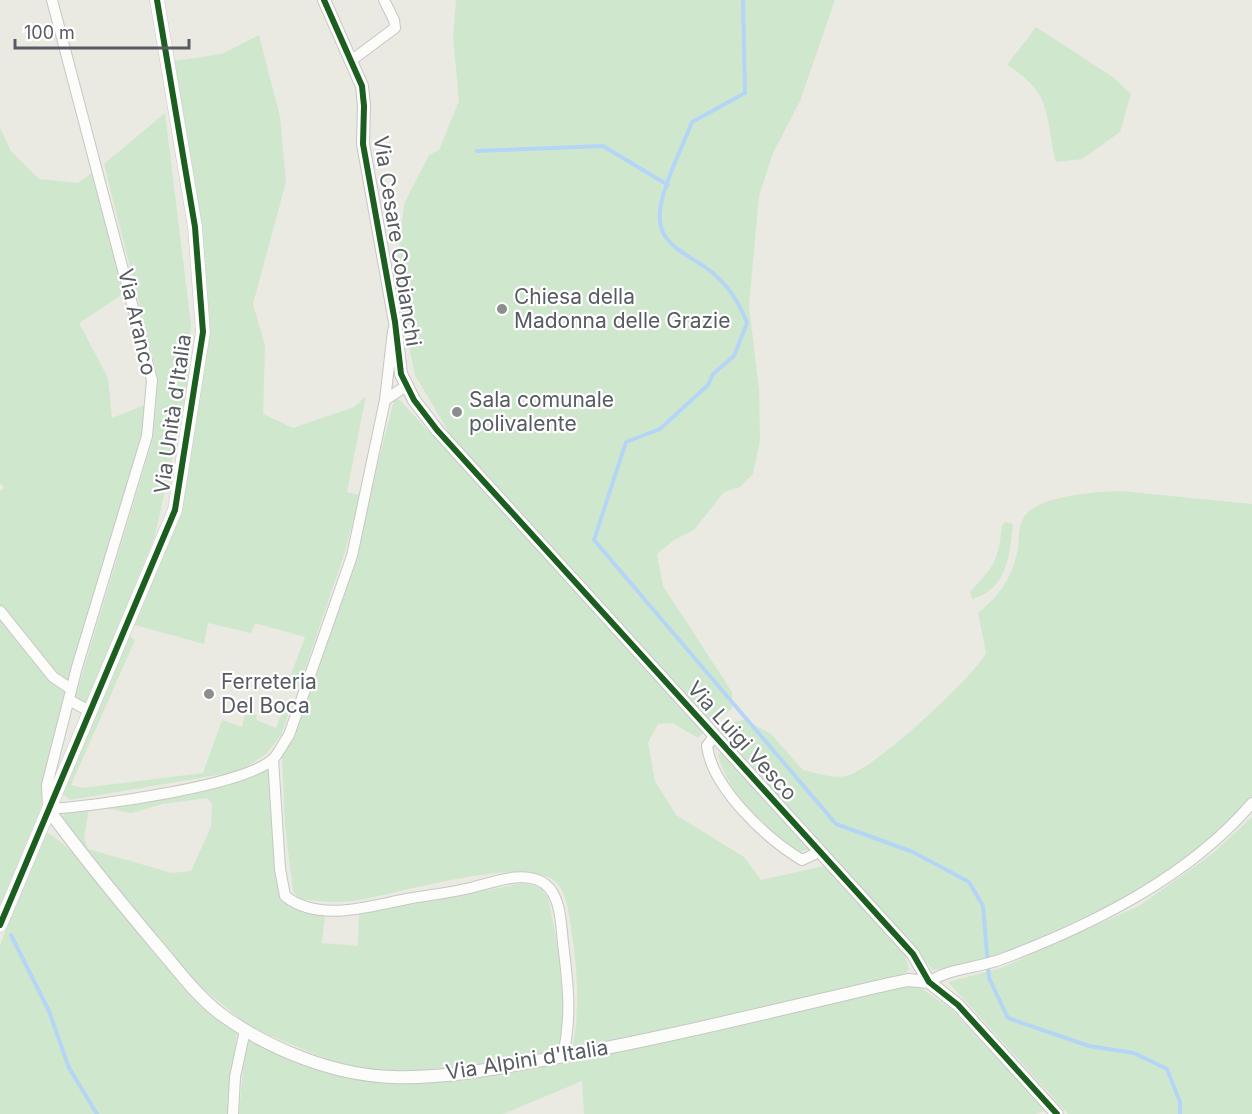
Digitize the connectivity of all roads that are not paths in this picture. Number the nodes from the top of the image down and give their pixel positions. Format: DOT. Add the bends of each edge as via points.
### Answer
graph roads {
  1 [pos="52,0"];
  2 [pos="157,0"];
  3 [pos="324,0"];
  4 [pos="384,0"];
  5 [pos="352,60"];
  6 [pos="394,322"];
  7 [pos="406,386"];
  8 [pos="385,400"];
  9 [pos="0,611"];
  10 [pos="70,695"];
  11 [pos="89,711"];
  12 [pos="714,736"];
  13 [pos="273,759"];
  14 [pos="1252,803"];
  15 [pos="48,809"];
  16 [pos="819,852"];
  17 [pos="0,925"];
  18 [pos="929,982"];
  19 [pos="245,1030"];
  20 [pos="563,1056"];
  21 [pos="233,1114"];
  22 [pos="1057,1114"];
  1 -- 10 [label="street, Via Aranco" via="152,380 147,436"];
  2 -- 11 [label="main road, Via Unità d'Italia" via="195,226 203,332 175,510"];
  3 -- 5 [label="street, Via Cesare Cobianchi"];
  4 -- 5 [label="street" via="395,28"];
  5 -- 6 [label="street, Via Cesare Cobianchi" via="362,86 363,144"];
  6 -- 7 [label="street, Via Cesare Cobianchi"];
  6 -- 8 [label="street, Via Cesare Cobianchi"];
  7 -- 8 [label="street"];
  7 -- 12 [label="street, Via Luigi Vesco" via="437,430"];
  8 -- 13 [label="street, Via Cesare Cobianchi" via="352,556 289,735"];
  9 -- 10 [label="street"];
  10 -- 11 [label="street"];
  10 -- 15 [label="street, Via Aranco" via="47,785"];
  11 -- 15 [label="main road, Via Unità d'Italia"];
  12 -- 16 [label="street, Via Luigi Vesco"];
  12 -- 16 [label="street" via="707,747 709,762 734,799 780,847 802,860"];
  13 -- 15 [label="street" via="238,777"];
  13 -- 20 [label="street" via="280,869 285,896 295,904 342,911 498,880 525,878 544,883 554,894 565,961 570,1025"];
  14 -- 18 [label="street" via="1230,828 1140,897 1003,959 940,974"];
  15 -- 17 [label="main road, Via Unità d'Italia"];
  15 -- 19 [label="street, Via Alpini d'Italia" via="87,862 197,993"];
  16 -- 18 [label="street, Via Luigi Vesco" via="913,954"];
  18 -- 20 [label="street, Via Alpini d'Italia" via="908,980"];
  18 -- 22 [label="street, Via Luigi Vesco" via="958,1005"];
  19 -- 20 [label="street, Via Alpini d'Italia" via="283,1050 347,1072 392,1077 473,1073"];
  19 -- 21 [label="street" via="235,1077"];
}
